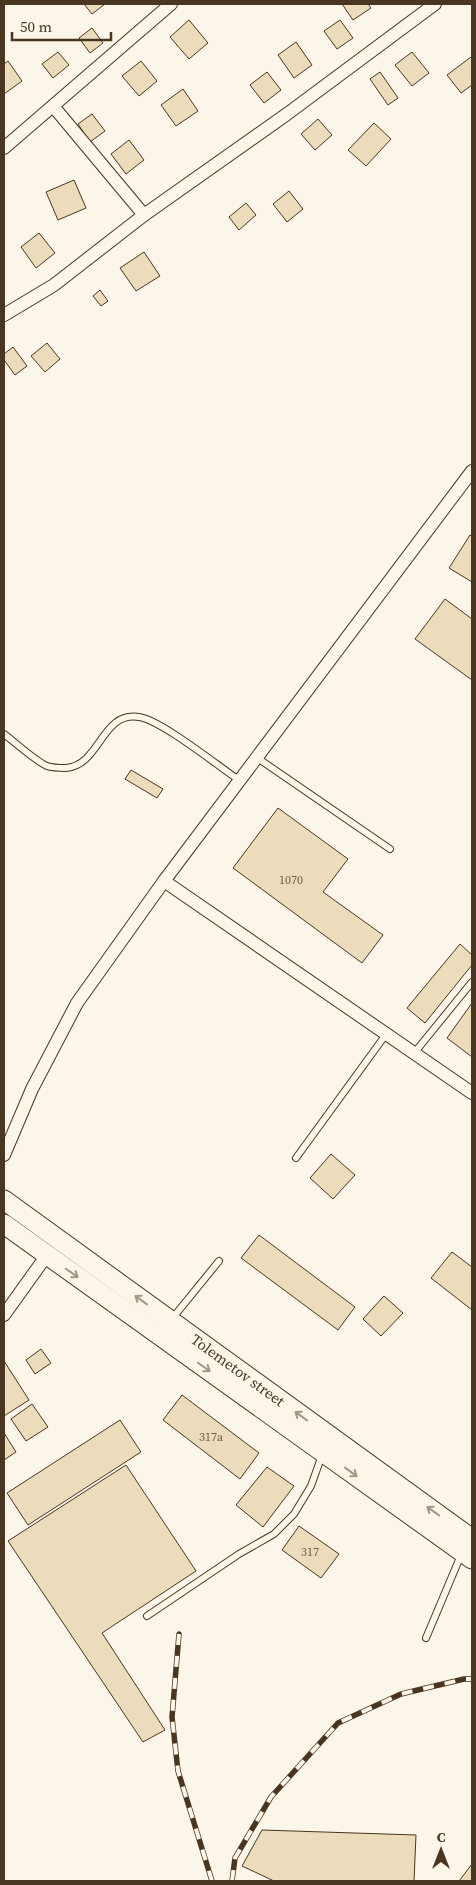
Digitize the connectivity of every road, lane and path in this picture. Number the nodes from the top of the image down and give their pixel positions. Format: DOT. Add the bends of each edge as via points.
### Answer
graph roads {
  1 [pos="171,4"];
  2 [pos="435,4"];
  3 [pos="53,106"];
  4 [pos="4,148"];
  5 [pos="144,215"];
  6 [pos="4,315"];
  7 [pos="472,471"];
  8 [pos="4,734"];
  9 [pos="256,757"];
  10 [pos="239,780"];
  11 [pos="390,849"];
  12 [pos="164,881"];
  13 [pos="472,982"];
  14 [pos="387,1033"];
  15 [pos="415,1052"];
  16 [pos="472,1093"];
  17 [pos="4,1155"];
  18 [pos="296,1158"];
  19 [pos="4,1200"];
  20 [pos="4,1224"];
  21 [pos="47,1255"];
  22 [pos="219,1261"];
  23 [pos="4,1315"];
  24 [pos="170,1320"];
  25 [pos="323,1452"];
  26 [pos="469,1550"];
  27 [pos="147,1616"];
  28 [pos="426,1638"];
  1 -- 3 [label="street"];
  2 -- 5 [label="street"];
  3 -- 4 [label="street"];
  3 -- 5 [label="street"];
  5 -- 6 [label="street" via="54,285"];
  7 -- 9 [label="street"];
  8 -- 10 [label="lane" via="46,766 72,767 87,759 110,726 125,716 140,716 157,723"];
  9 -- 10 [label="street"];
  9 -- 11 [label="lane"];
  10 -- 12 [label="street"];
  12 -- 14 [label="street"];
  12 -- 17 [label="street" via="77,1003 32,1089"];
  13 -- 15 [label="lane"];
  14 -- 15 [label="street"];
  14 -- 18 [label="lane"];
  15 -- 16 [label="street"];
  24 -- 19 [label="main road, Tolemetov street, one-way"];
  20 -- 21 [label="main road, Tolemetov street"];
  21 -- 23 [label="street"];
  21 -- 25 [label="main road, Tolemetov street, one-way"];
  22 -- 24 [label="lane"];
  26 -- 24 [label="main road, Tolemetov street, one-way"];
  25 -- 26 [label="main road, Tolemetov street, one-way"];
  25 -- 27 [label="lane" via="311,1486 294,1514 274,1534"];
  26 -- 28 [label="lane"];
}
